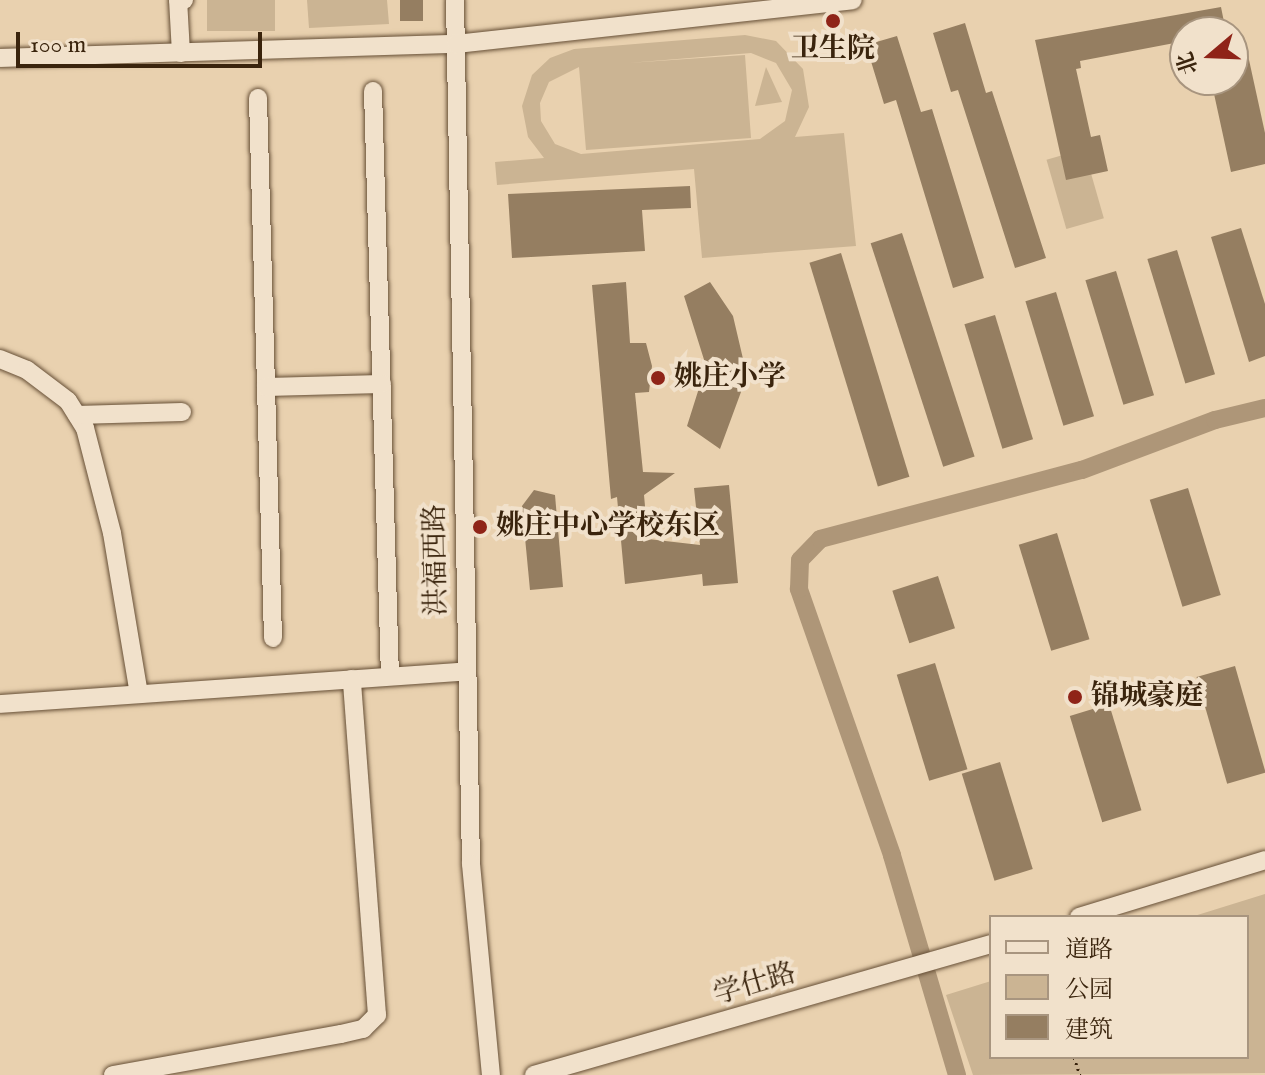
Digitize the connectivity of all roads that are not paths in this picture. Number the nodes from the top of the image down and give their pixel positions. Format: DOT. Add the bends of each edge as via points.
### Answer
graph roads {
  1 [pos="184,0"];
  2 [pos="455,0"];
  3 [pos="853,0"];
  4 [pos="456,44"];
  5 [pos="181,53"];
  6 [pos="0,58"];
  7 [pos="373,91"];
  8 [pos="258,98"];
  9 [pos="0,359"];
  10 [pos="382,384"];
  11 [pos="266,387"];
  12 [pos="182,412"];
  13 [pos="77,415"];
  14 [pos="273,638"];
  15 [pos="467,671"];
  16 [pos="390,676"];
  17 [pos="352,679"];
  18 [pos="139,694"];
  19 [pos="0,704"];
  20 [pos="1265,860"];
  21 [pos="1086,915"];
  22 [pos="989,945"];
  23 [pos="113,1075"];
  24 [pos="491,1075"];
  25 [pos="534,1075"];
  1 -- 5 [label="street" via="178,0"];
  2 -- 4 [label="street, 洪福西路"];
  3 -- 4 [label="street"];
  4 -- 5 [label="street"];
  4 -- 15 [label="street, 洪福西路"];
  5 -- 6 [label="street"];
  7 -- 10 [label="street"];
  8 -- 11 [label="street"];
  9 -- 13 [label="street" via="27,370 68,401"];
  10 -- 11 [label="street"];
  10 -- 16 [label="street"];
  11 -- 14 [label="street"];
  12 -- 13 [label="street"];
  13 -- 18 [label="street" via="100,472"];
  15 -- 16 [label="street"];
  15 -- 24 [label="street, 洪福西路" via="471,864"];
  16 -- 17 [label="street"];
  17 -- 18 [label="street"];
  17 -- 23 [label="street" via="377,1015 363,1029"];
  18 -- 19 [label="street"];
  20 -- 21 [label="street"];
  22 -- 25 [label="street, 学仕路"];
}
